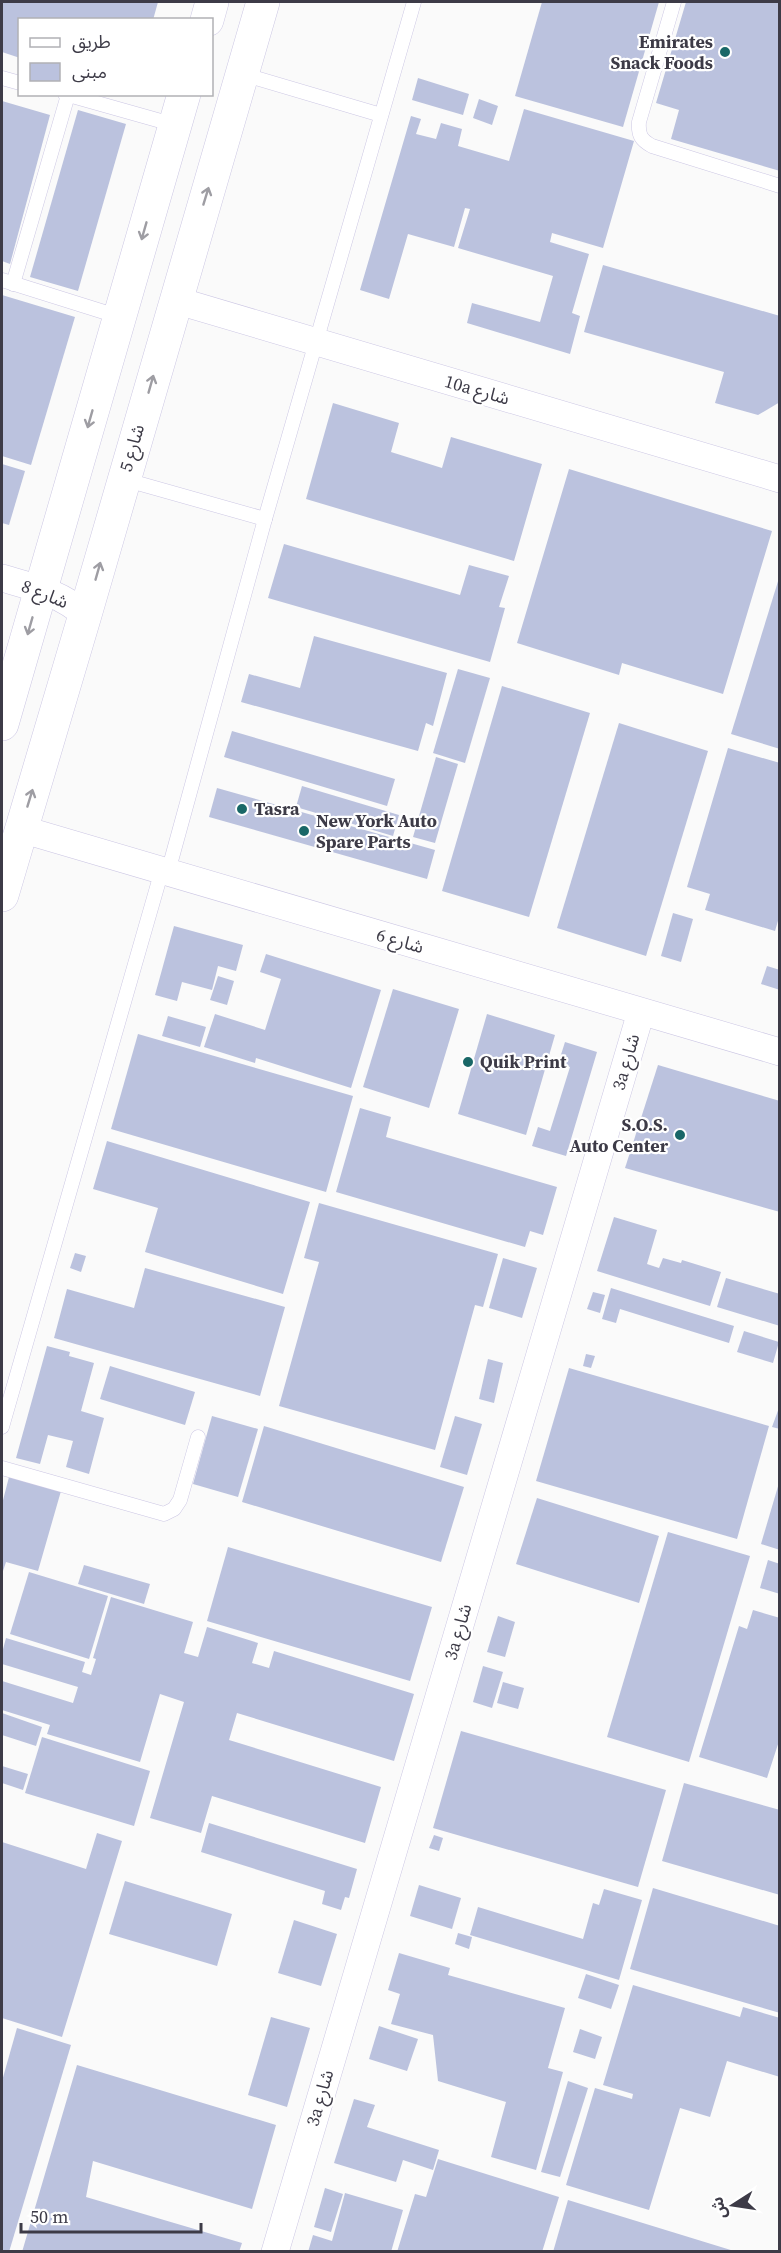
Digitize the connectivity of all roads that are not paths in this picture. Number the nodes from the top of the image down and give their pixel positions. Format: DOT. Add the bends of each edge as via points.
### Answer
graph roads {
  1 [pos="212,2"];
  2 [pos="263,2"];
  3 [pos="414,2"];
  4 [pos="674,2"];
  5 [pos="208,18"];
  6 [pos="242,74"];
  7 [pos="2,78"];
  8 [pos="18,82"];
  9 [pos="66,96"];
  10 [pos="74,96"];
  11 [pos="179,110"];
  12 [pos="381,116"];
  13 [pos="780,186"];
  14 [pos="7,282"];
  15 [pos="175,300"];
  16 [pos="120,317"];
  17 [pos="316,342"];
  18 [pos="123,479"];
  19 [pos="780,479"];
  20 [pos="265,519"];
  21 [pos="2,578"];
  22 [pos="41,589"];
  23 [pos="85,615"];
  24 [pos="2,724"];
  25 [pos="21,829"];
  26 [pos="165,871"];
  27 [pos="2,895"];
  28 [pos="641,1011"];
  29 [pos="780,1052"];
  30 [pos="2,1427"];
  31 [pos="198,1437"];
  32 [pos="2,1468"];
  33 [pos="275,2252"];
  1 -- 5 [label="street"];
  2 -- 6 [label="street, شارع 5"];
  3 -- 12 [label="lane"];
  4 -- 13 [label="lane" via="638,132 652,146"];
  6 -- 12 [label="lane"];
  15 -- 6 [label="street, شارع 5, one-way"];
  7 -- 8 [label="lane"];
  9 -- 14 [label="lane"];
  10 -- 11 [label="lane"];
  11 -- 16 [label="street, one-way"];
  12 -- 17 [label="lane"];
  14 -- 16 [label="lane"];
  15 -- 17 [label="street, 10a شارع"];
  18 -- 15 [label="street, شارع 5, one-way"];
  16 -- 22 [label="street, one-way"];
  17 -- 19 [label="street, 10a شارع"];
  17 -- 20 [label="lane"];
  18 -- 20 [label="lane"];
  23 -- 18 [label="street, شارع 5, one-way"];
  20 -- 26 [label="lane"];
  21 -- 22 [label="street, شارع 8"];
  22 -- 23 [label="street, شارع 8" via="73,604"];
  22 -- 24 [label="street, one-way"];
  25 -- 23 [label="street, شارع 5, one-way"];
  25 -- 26 [label="street, شارع 6"];
  25 -- 27 [label="street, شارع 5"];
  26 -- 28 [label="street, شارع 6"];
  26 -- 30 [label="lane"];
  28 -- 29 [label="street, شارع 6"];
  28 -- 33 [label="street, 3a شارع"];
  31 -- 32 [label="lane" via="180,1500 164,1514"];
}
